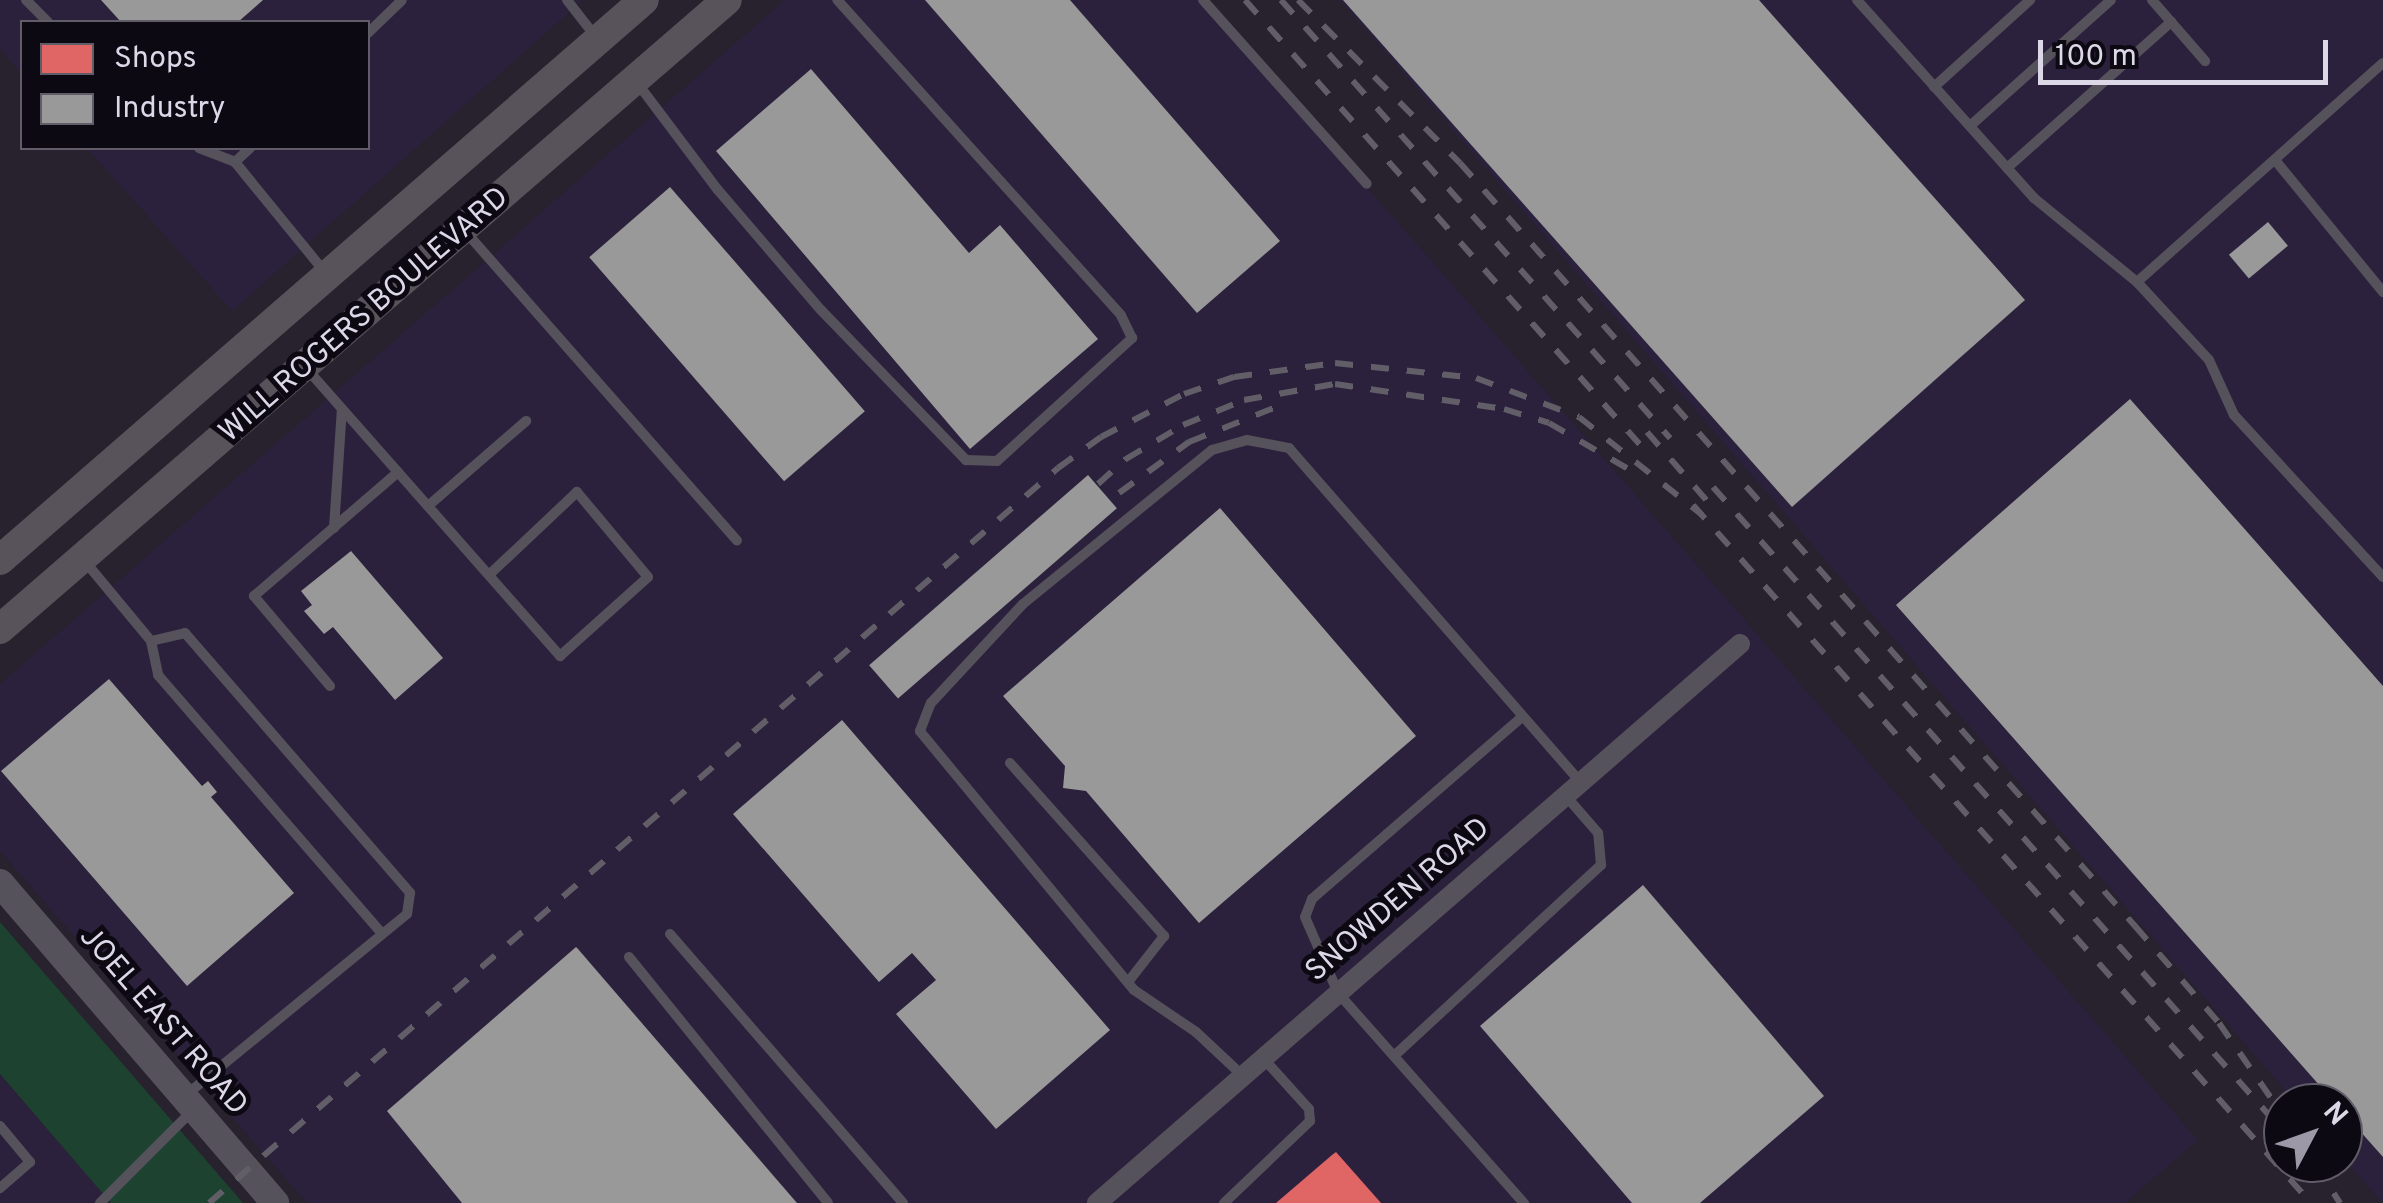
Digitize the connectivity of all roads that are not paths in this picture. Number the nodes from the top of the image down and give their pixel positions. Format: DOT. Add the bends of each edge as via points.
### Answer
graph roads {
  1 [pos="26,0"];
  2 [pos="402,0"];
  3 [pos="567,0"];
  4 [pos="644,0"];
  5 [pos="727,0"];
  6 [pos="837,0"];
  7 [pos="1203,0"];
  8 [pos="1857,0"];
  9 [pos="2030,0"];
  10 [pos="2111,0"];
  11 [pos="2152,0"];
  12 [pos="46,20"];
  13 [pos="2171,22"];
  14 [pos="370,31"];
  15 [pos="599,41"];
  16 [pos="2205,61"];
  17 [pos="2383,64"];
  18 [pos="634,80"];
  19 [pos="1934,86"];
  20 [pos="1970,126"];
  21 [pos="203,150"];
  22 [pos="248,150"];
  23 [pos="2274,160"];
  24 [pos="235,162"];
  25 [pos="2007,168"];
  26 [pos="1368,184"];
  27 [pos="465,230"];
  28 [pos="328,276"];
  29 [pos="2138,282"];
  30 [pos="2383,292"];
  31 [pos="364,318"];
  32 [pos="307,368"];
  33 [pos="342,409"];
  34 [pos="526,420"];
  35 [pos="398,472"];
  36 [pos="428,506"];
  37 [pos="334,528"];
  38 [pos="736,541"];
  39 [pos="83,559"];
  40 [pos="0,560"];
  41 [pos="489,575"];
  42 [pos="2383,577"];
  43 [pos="0,629"];
  44 [pos="151,641"];
  45 [pos="1740,644"];
  46 [pos="330,686"];
  47 [pos="1522,717"];
  48 [pos="1010,762"];
  49 [pos="1574,789"];
  50 [pos="0,883"];
  51 [pos="382,934"];
  52 [pos="670,934"];
  53 [pos="629,957"];
  54 [pos="1128,982"];
  55 [pos="1338,993"];
  56 [pos="1394,1056"];
  57 [pos="1263,1058"];
  58 [pos="1243,1076"];
  59 [pos="189,1102"];
  60 [pos="0,1126"];
  61 [pos="0,1188"];
  62 [pos="1105,1200"];
  63 [pos="100,1203"];
  64 [pos="275,1203"];
  65 [pos="828,1203"];
  66 [pos="903,1203"];
  67 [pos="1224,1203"];
  68 [pos="1524,1203"];
  1 -- 12 [label="lane"];
  2 -- 14 [label="lane"];
  3 -- 15 [label="lane"];
  4 -- 15 [label="main road, WILL ROGERS BOULEVARD"];
  5 -- 18 [label="main road, WILL ROGERS BOULEVARD"];
  6 -- 18 [label="lane" via="1121,316 1132,338 997,460 966,460 834,324"];
  7 -- 26 [label="lane"];
  8 -- 19 [label="lane"];
  9 -- 19 [label="lane"];
  10 -- 20 [label="lane"];
  11 -- 13 [label="lane"];
  13 -- 16 [label="lane"];
  13 -- 25 [label="lane"];
  15 -- 18 [label="main road"];
  15 -- 28 [label="main road, WILL ROGERS BOULEVARD"];
  17 -- 23 [label="lane"];
  18 -- 27 [label="main road, WILL ROGERS BOULEVARD"];
  19 -- 20 [label="lane"];
  20 -- 25 [label="lane"];
  21 -- 24 [label="lane"];
  22 -- 24 [label="lane"];
  23 -- 29 [label="lane"];
  23 -- 30 [label="lane"];
  24 -- 28 [label="lane"];
  25 -- 29 [label="lane"];
  27 -- 31 [label="main road, WILL ROGERS BOULEVARD"];
  27 -- 38 [label="lane"];
  28 -- 31 [label="main road"];
  28 -- 40 [label="main road, WILL ROGERS BOULEVARD"];
  29 -- 42 [label="lane" via="2208,360 2234,415"];
  31 -- 32 [label="main road, WILL ROGERS BOULEVARD"];
  32 -- 33 [label="lane"];
  32 -- 39 [label="main road, WILL ROGERS BOULEVARD"];
  33 -- 35 [label="lane"];
  33 -- 37 [label="lane"];
  34 -- 36 [label="lane"];
  35 -- 36 [label="lane"];
  35 -- 37 [label="lane"];
  36 -- 41 [label="lane"];
  37 -- 46 [label="lane" via="254,596"];
  39 -- 43 [label="main road, WILL ROGERS BOULEVARD"];
  39 -- 44 [label="lane"];
  41 -- 41 [label="lane" via="560,656 648,576 577,492"];
  44 -- 51 [label="lane" via="158,675"];
  44 -- 51 [label="lane" via="185,633 410,893 406,914"];
  45 -- 49 [label="street, SNOWDEN ROAD"];
  47 -- 49 [label="lane"];
  47 -- 54 [label="lane" via="1288,448 1247,440 1212,450 1022,604 931,703 920,730"];
  47 -- 55 [label="lane" via="1312,899 1305,917"];
  48 -- 54 [label="lane" via="1164,936"];
  49 -- 55 [label="street, SNOWDEN ROAD"];
  49 -- 56 [label="lane" via="1598,833 1602,865"];
  50 -- 59 [label="street, JOEL EAST ROAD"];
  51 -- 59 [label="lane"];
  52 -- 66 [label="lane"];
  53 -- 65 [label="lane"];
  54 -- 58 [label="lane"];
  55 -- 56 [label="lane"];
  55 -- 57 [label="street, SNOWDEN ROAD"];
  56 -- 68 [label="lane"];
  57 -- 58 [label="street, SNOWDEN ROAD"];
  57 -- 67 [label="lane" via="1309,1109 1310,1121"];
  58 -- 62 [label="street, SNOWDEN ROAD"];
  59 -- 63 [label="lane"];
  59 -- 64 [label="street, JOEL EAST ROAD"];
  60 -- 61 [label="lane" via="30,1162"];
}
